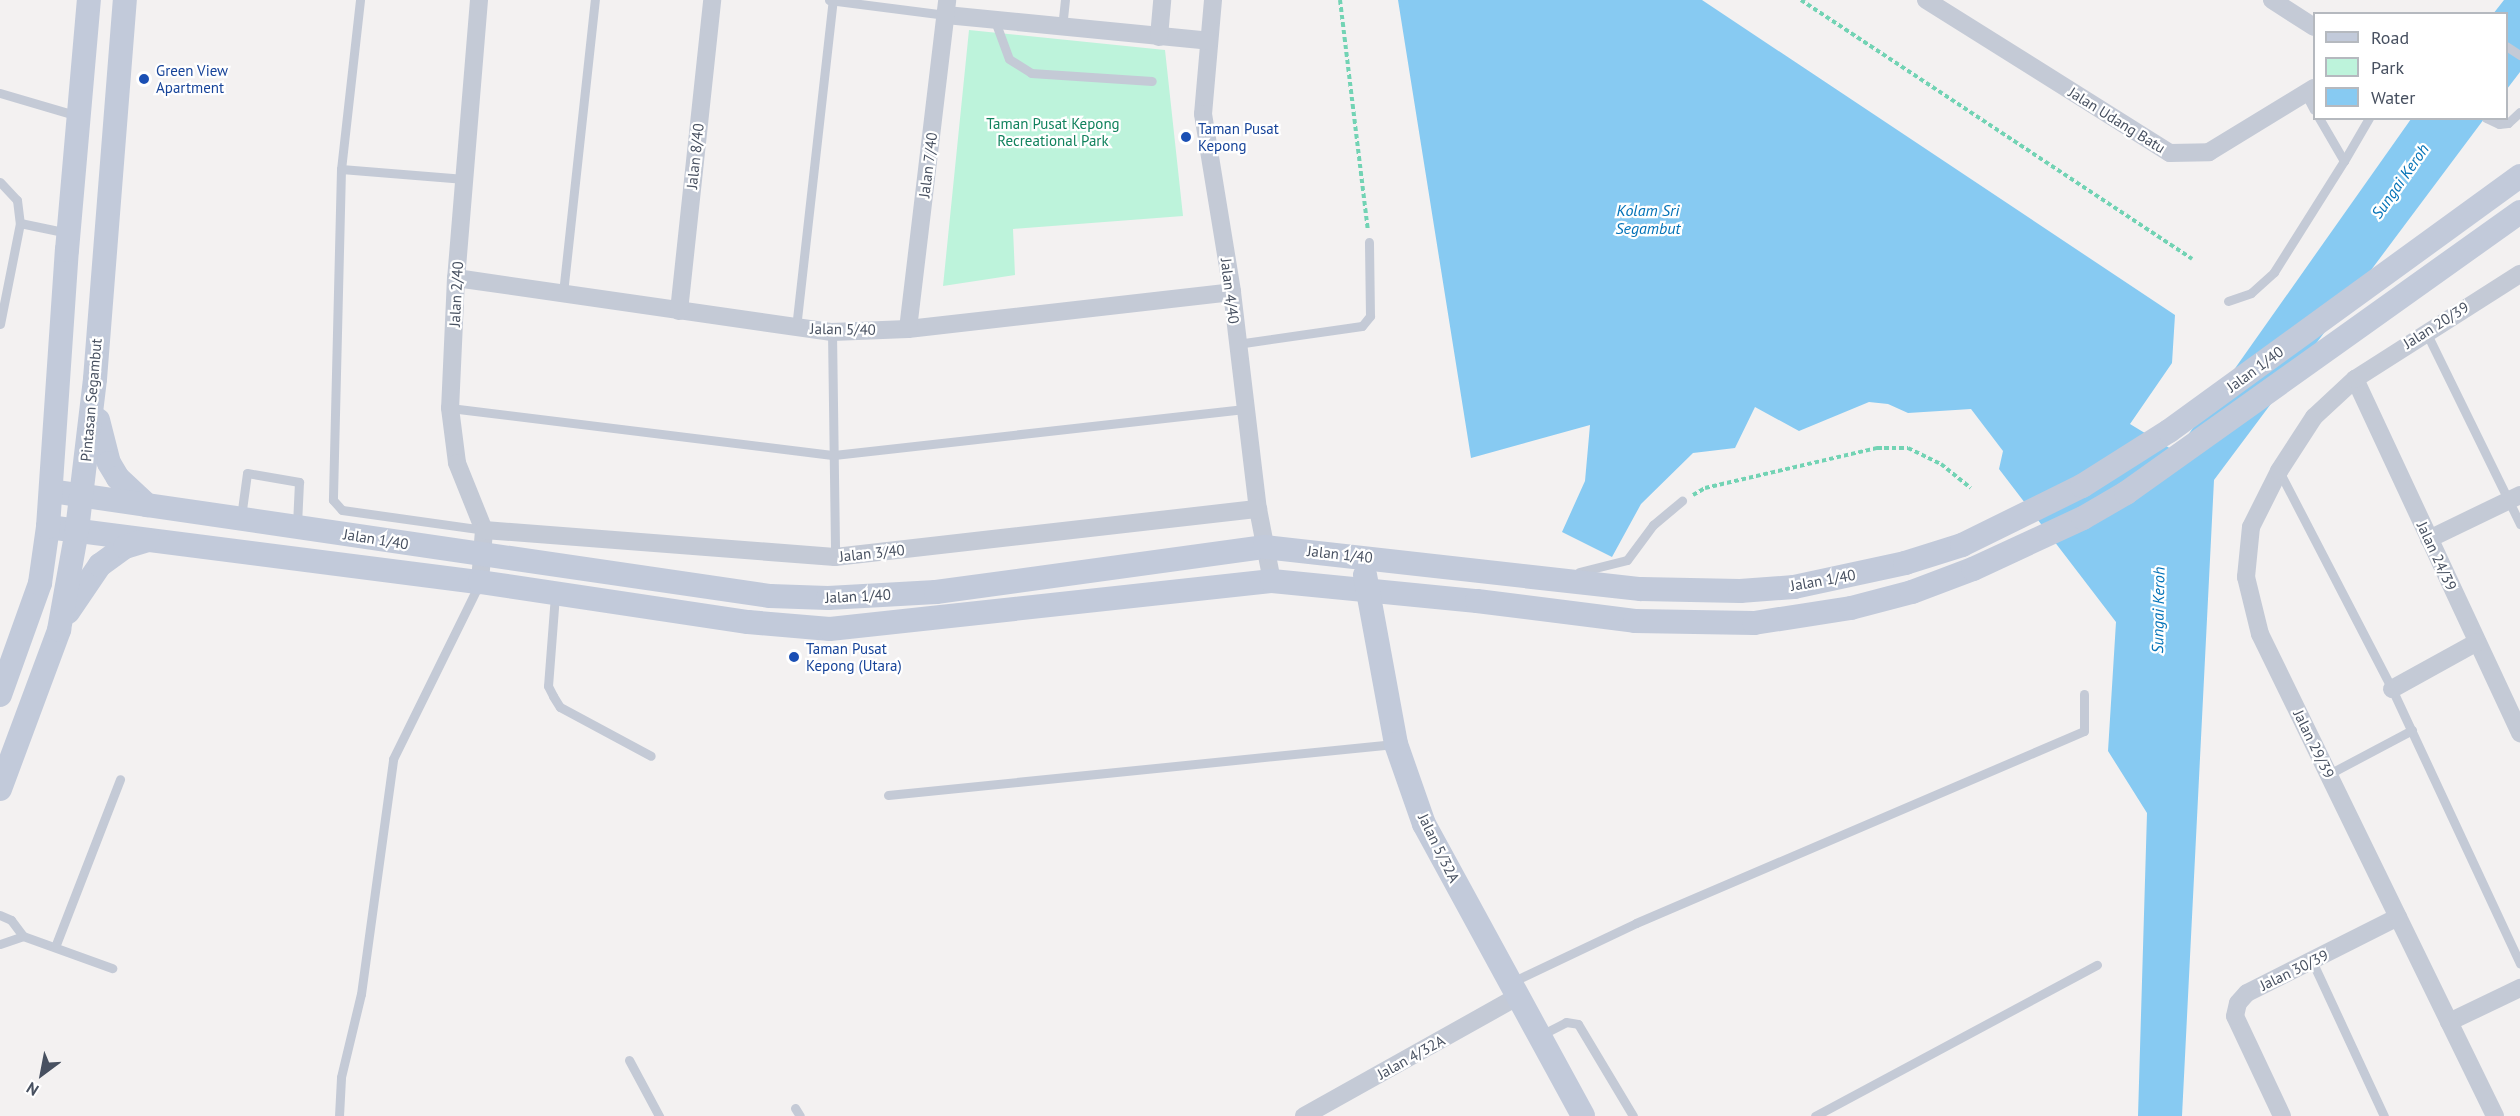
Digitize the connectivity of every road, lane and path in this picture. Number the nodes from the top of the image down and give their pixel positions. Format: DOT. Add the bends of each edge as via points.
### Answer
graph roads {
  1 [pos="89,0"];
  2 [pos="125,0"];
  3 [pos="360,0"];
  4 [pos="479,0"];
  5 [pos="595,0"];
  6 [pos="712,0"];
  7 [pos="832,0"];
  8 [pos="1065,0"];
  9 [pos="1162,0"];
  10 [pos="1213,0"];
  11 [pos="1340,0"];
  12 [pos="1801,0"];
  13 [pos="1926,0"];
  14 [pos="2272,0"];
  15 [pos="946,8"];
  16 [pos="995,21"];
  17 [pos="2313,26"];
  18 [pos="1062,28"];
  19 [pos="1159,37"];
  20 [pos="1209,41"];
  21 [pos="1152,81"];
  22 [pos="2310,91"];
  23 [pos="0,93"];
  24 [pos="2520,112"];
  25 [pos="78,116"];
  26 [pos="2320,120"];
  27 [pos="2368,120"];
  28 [pos="2489,120"];
  29 [pos="2344,161"];
  30 [pos="341,169"];
  31 [pos="2520,176"];
  32 [pos="465,179"];
  33 [pos="0,182"];
  34 [pos="2520,212"];
  35 [pos="20,223"];
  36 [pos="68,233"];
  37 [pos="1370,242"];
  38 [pos="2192,259"];
  39 [pos="456,278"];
  40 [pos="2518,280"];
  41 [pos="1232,292"];
  42 [pos="563,293"];
  43 [pos="2228,301"];
  44 [pos="679,311"];
  45 [pos="0,324"];
  46 [pos="796,328"];
  47 [pos="908,329"];
  48 [pos="2425,331"];
  49 [pos="832,332"];
  50 [pos="1237,344"];
  51 [pos="95,379"];
  52 [pos="2355,379"];
  53 [pos="450,408"];
  54 [pos="1244,409"];
  55 [pos="834,455"];
  56 [pos="2279,471"];
  57 [pos="1971,488"];
  58 [pos="51,491"];
  59 [pos="82,496"];
  60 [pos="2514,498"];
  61 [pos="1682,501"];
  62 [pos="147,505"];
  63 [pos="1258,508"];
  64 [pos="241,517"];
  65 [pos="2520,524"];
  66 [pos="48,527"];
  67 [pos="297,527"];
  68 [pos="77,530"];
  69 [pos="484,530"];
  70 [pos="151,539"];
  71 [pos="2429,539"];
  72 [pos="1265,547"];
  73 [pos="483,555"];
  74 [pos="1362,556"];
  75 [pos="835,557"];
  76 [pos="1532,578"];
  77 [pos="1272,581"];
  78 [pos="480,582"];
  79 [pos="1366,588"];
  80 [pos="555,595"];
  81 [pos="59,630"];
  82 [pos="2478,642"];
  83 [pos="2392,689"];
  84 [pos="2085,694"];
  85 [pos="0,695"];
  86 [pos="2412,729"];
  87 [pos="2520,733"];
  88 [pos="1396,744"];
  89 [pos="651,756"];
  90 [pos="2329,774"];
  91 [pos="120,779"];
  92 [pos="0,789"];
  93 [pos="888,795"];
  94 [pos="0,915"];
  95 [pos="2398,917"];
  96 [pos="23,936"];
  97 [pos="0,944"];
  98 [pos="55,947"];
  99 [pos="2312,961"];
  100 [pos="2097,964"];
  101 [pos="2520,964"];
  102 [pos="112,968"];
  103 [pos="2520,988"];
  104 [pos="1514,990"];
  105 [pos="2450,1022"];
  106 [pos="1539,1036"];
  107 [pos="629,1060"];
  108 [pos="339,1116"];
  109 [pos="659,1116"];
  110 [pos="1304,1116"];
  111 [pos="1583,1116"];
  112 [pos="1633,1116"];
  113 [pos="1815,1116"];
  114 [pos="2282,1116"];
  115 [pos="2384,1116"];
  116 [pos="2495,1116"];
  1 -- 25 [label="main road"];
  2 -- 51 [label="main road, Pintasan Segambut"];
  3 -- 30 [label="lane"];
  4 -- 32 [label="street, Jalan 2/40"];
  5 -- 42 [label="lane"];
  6 -- 44 [label="street, Jalan 8/40"];
  7 -- 15 [label="lane"];
  7 -- 46 [label="lane"];
  8 -- 18 [label="lane"];
  9 -- 19 [label="street"];
  10 -- 20 [label="street, Jalan 4/40"];
  11 -- 37 [label="path"];
  12 -- 38 [label="path"];
  13 -- 22 [label="street, Jalan Udang Batu" via="2170,153 2209,152"];
  14 -- 17 [label="street"];
  15 -- 16 [label="street"];
  15 -- 47 [label="street, Jalan 7/40"];
  16 -- 18 [label="street"];
  16 -- 21 [label="lane" via="1009,59 1017,68 1031,73"];
  18 -- 19 [label="street"];
  19 -- 20 [label="street"];
  20 -- 41 [label="street, Jalan 4/40" via="1203,114"];
  23 -- 25 [label="lane"];
  24 -- 28 [label="lane" via="2508,123"];
  25 -- 36 [label="main road"];
  26 -- 29 [label="lane"];
  27 -- 29 [label="lane"];
  29 -- 43 [label="lane" via="2274,272 2251,293"];
  30 -- 32 [label="lane"];
  30 -- 69 [label="lane" via="333,501 342,510"];
  31 -- 76 [label="main road, Jalan 1/40" via="2169,431 2082,486 1962,544 1853,575 1794,587 1641,590"];
  32 -- 39 [label="street, Jalan 2/40"];
  33 -- 35 [label="lane" via="17,200"];
  34 -- 79 [label="main road, Jalan 1/40" via="2126,493 2083,518 1973,569 1851,608 1754,623 1635,621"];
  35 -- 36 [label="lane"];
  35 -- 45 [label="lane"];
  36 -- 58 [label="main road"];
  37 -- 50 [label="lane" via="1370,316 1362,326"];
  39 -- 42 [label="street, Jalan 5/40"];
  39 -- 53 [label="street, Jalan 2/40"];
  40 -- 48 [label="street, Jalan 20/39"];
  41 -- 47 [label="street, Jalan 5/40"];
  41 -- 50 [label="street, Jalan 4/40"];
  42 -- 44 [label="street, Jalan 5/40"];
  44 -- 46 [label="street, Jalan 5/40"];
  46 -- 49 [label="street, Jalan 5/40"];
  47 -- 49 [label="street, Jalan 5/40"];
  48 -- 52 [label="street, Jalan 20/39"];
  48 -- 60 [label="lane"];
  49 -- 55 [label="lane"];
  50 -- 54 [label="street, Jalan 4/40"];
  51 -- 59 [label="main road, Pintasan Segambut"];
  51 -- 62 [label="main road" via="102,449 118,478"];
  52 -- 56 [label="street, Jalan 29/39" via="2314,417"];
  52 -- 71 [label="street, Jalan 24/39"];
  53 -- 55 [label="lane"];
  53 -- 69 [label="street, Jalan 2/40" via="457,463"];
  54 -- 55 [label="lane"];
  54 -- 63 [label="street, Jalan 4/40"];
  55 -- 75 [label="lane"];
  56 -- 83 [label="lane"];
  56 -- 90 [label="street, Jalan 29/39" via="2251,527 2246,577 2260,634"];
  57 -- 61 [label="path" via="1941,464 1908,448 1877,448 1705,488"];
  58 -- 59 [label="main road, Jalan 1/40"];
  58 -- 66 [label="main road"];
  59 -- 62 [label="main road, Jalan 1/40"];
  59 -- 68 [label="main road, Pintasan Segambut"];
  60 -- 65 [label="lane"];
  60 -- 71 [label="street"];
  61 -- 76 [label="lane" via="1653,525 1627,561 1601,570"];
  62 -- 64 [label="main road, Jalan 1/40"];
  63 -- 72 [label="street, Jalan 4/40"];
  63 -- 75 [label="street, Jalan 3/40"];
  64 -- 67 [label="main road, Jalan 1/40"];
  64 -- 67 [label="lane" via="247,473 299,482"];
  66 -- 68 [label="main road, Jalan 1/40"];
  66 -- 85 [label="main road" via="40,583"];
  67 -- 73 [label="main road, Jalan 1/40"];
  68 -- 70 [label="main road, Jalan 1/40"];
  68 -- 81 [label="main road, Pintasan Segambut"];
  69 -- 73 [label="street, Jalan 2/40"];
  69 -- 75 [label="street, Jalan 3/40"];
  70 -- 78 [label="main road, Jalan 1/40"];
  70 -- 81 [label="main road" via="125,547 100,565 76,595"];
  71 -- 82 [label="street, Jalan 24/39"];
  72 -- 73 [label="main road, Jalan 1/40" via="936,592 828,598 697,588"];
  72 -- 74 [label="main road, Jalan 1/40"];
  72 -- 77 [label="street, Jalan 4/40"];
  73 -- 78 [label="street, Jalan 2/40"];
  74 -- 76 [label="main road, Jalan 1/40"];
  74 -- 79 [label="main road, Jalan 5/32A"];
  77 -- 79 [label="main road, Jalan 1/40"];
  77 -- 80 [label="main road, Jalan 1/40" via="830,629 748,622"];
  78 -- 80 [label="main road, Jalan 1/40"];
  78 -- 108 [label="lane" via="393,759 361,994 341,1077"];
  79 -- 88 [label="main road, Jalan 5/32A"];
  80 -- 89 [label="lane" via="548,686 560,708"];
  81 -- 92 [label="main road, Pintasan Segambut"];
  82 -- 83 [label="street"];
  82 -- 87 [label="street, Jalan 24/39"];
  83 -- 86 [label="lane"];
  84 -- 104 [label="lane" via="2084,731 1636,923"];
  86 -- 90 [label="lane"];
  86 -- 101 [label="lane"];
  88 -- 93 [label="lane"];
  88 -- 104 [label="main road, Jalan 5/32A" via="1424,824"];
  90 -- 95 [label="street, Jalan 29/39"];
  91 -- 98 [label="lane"];
  94 -- 96 [label="lane" via="11,920"];
  95 -- 99 [label="street, Jalan 30/39"];
  95 -- 105 [label="street, Jalan 29/39"];
  96 -- 97 [label="lane"];
  96 -- 98 [label="lane"];
  98 -- 102 [label="lane"];
  99 -- 114 [label="street, Jalan 30/39" via="2247,993 2235,1016"];
  99 -- 115 [label="lane"];
  100 -- 113 [label="lane"];
  103 -- 105 [label="street"];
  104 -- 106 [label="main road, Jalan 5/32A"];
  104 -- 110 [label="street, Jalan 4/32A"];
  105 -- 116 [label="street, Jalan 29/39"];
  106 -- 111 [label="main road, Jalan 5/32A"];
  106 -- 112 [label="lane" via="1566,1022 1578,1024"];
  107 -- 109 [label="lane"];
}
